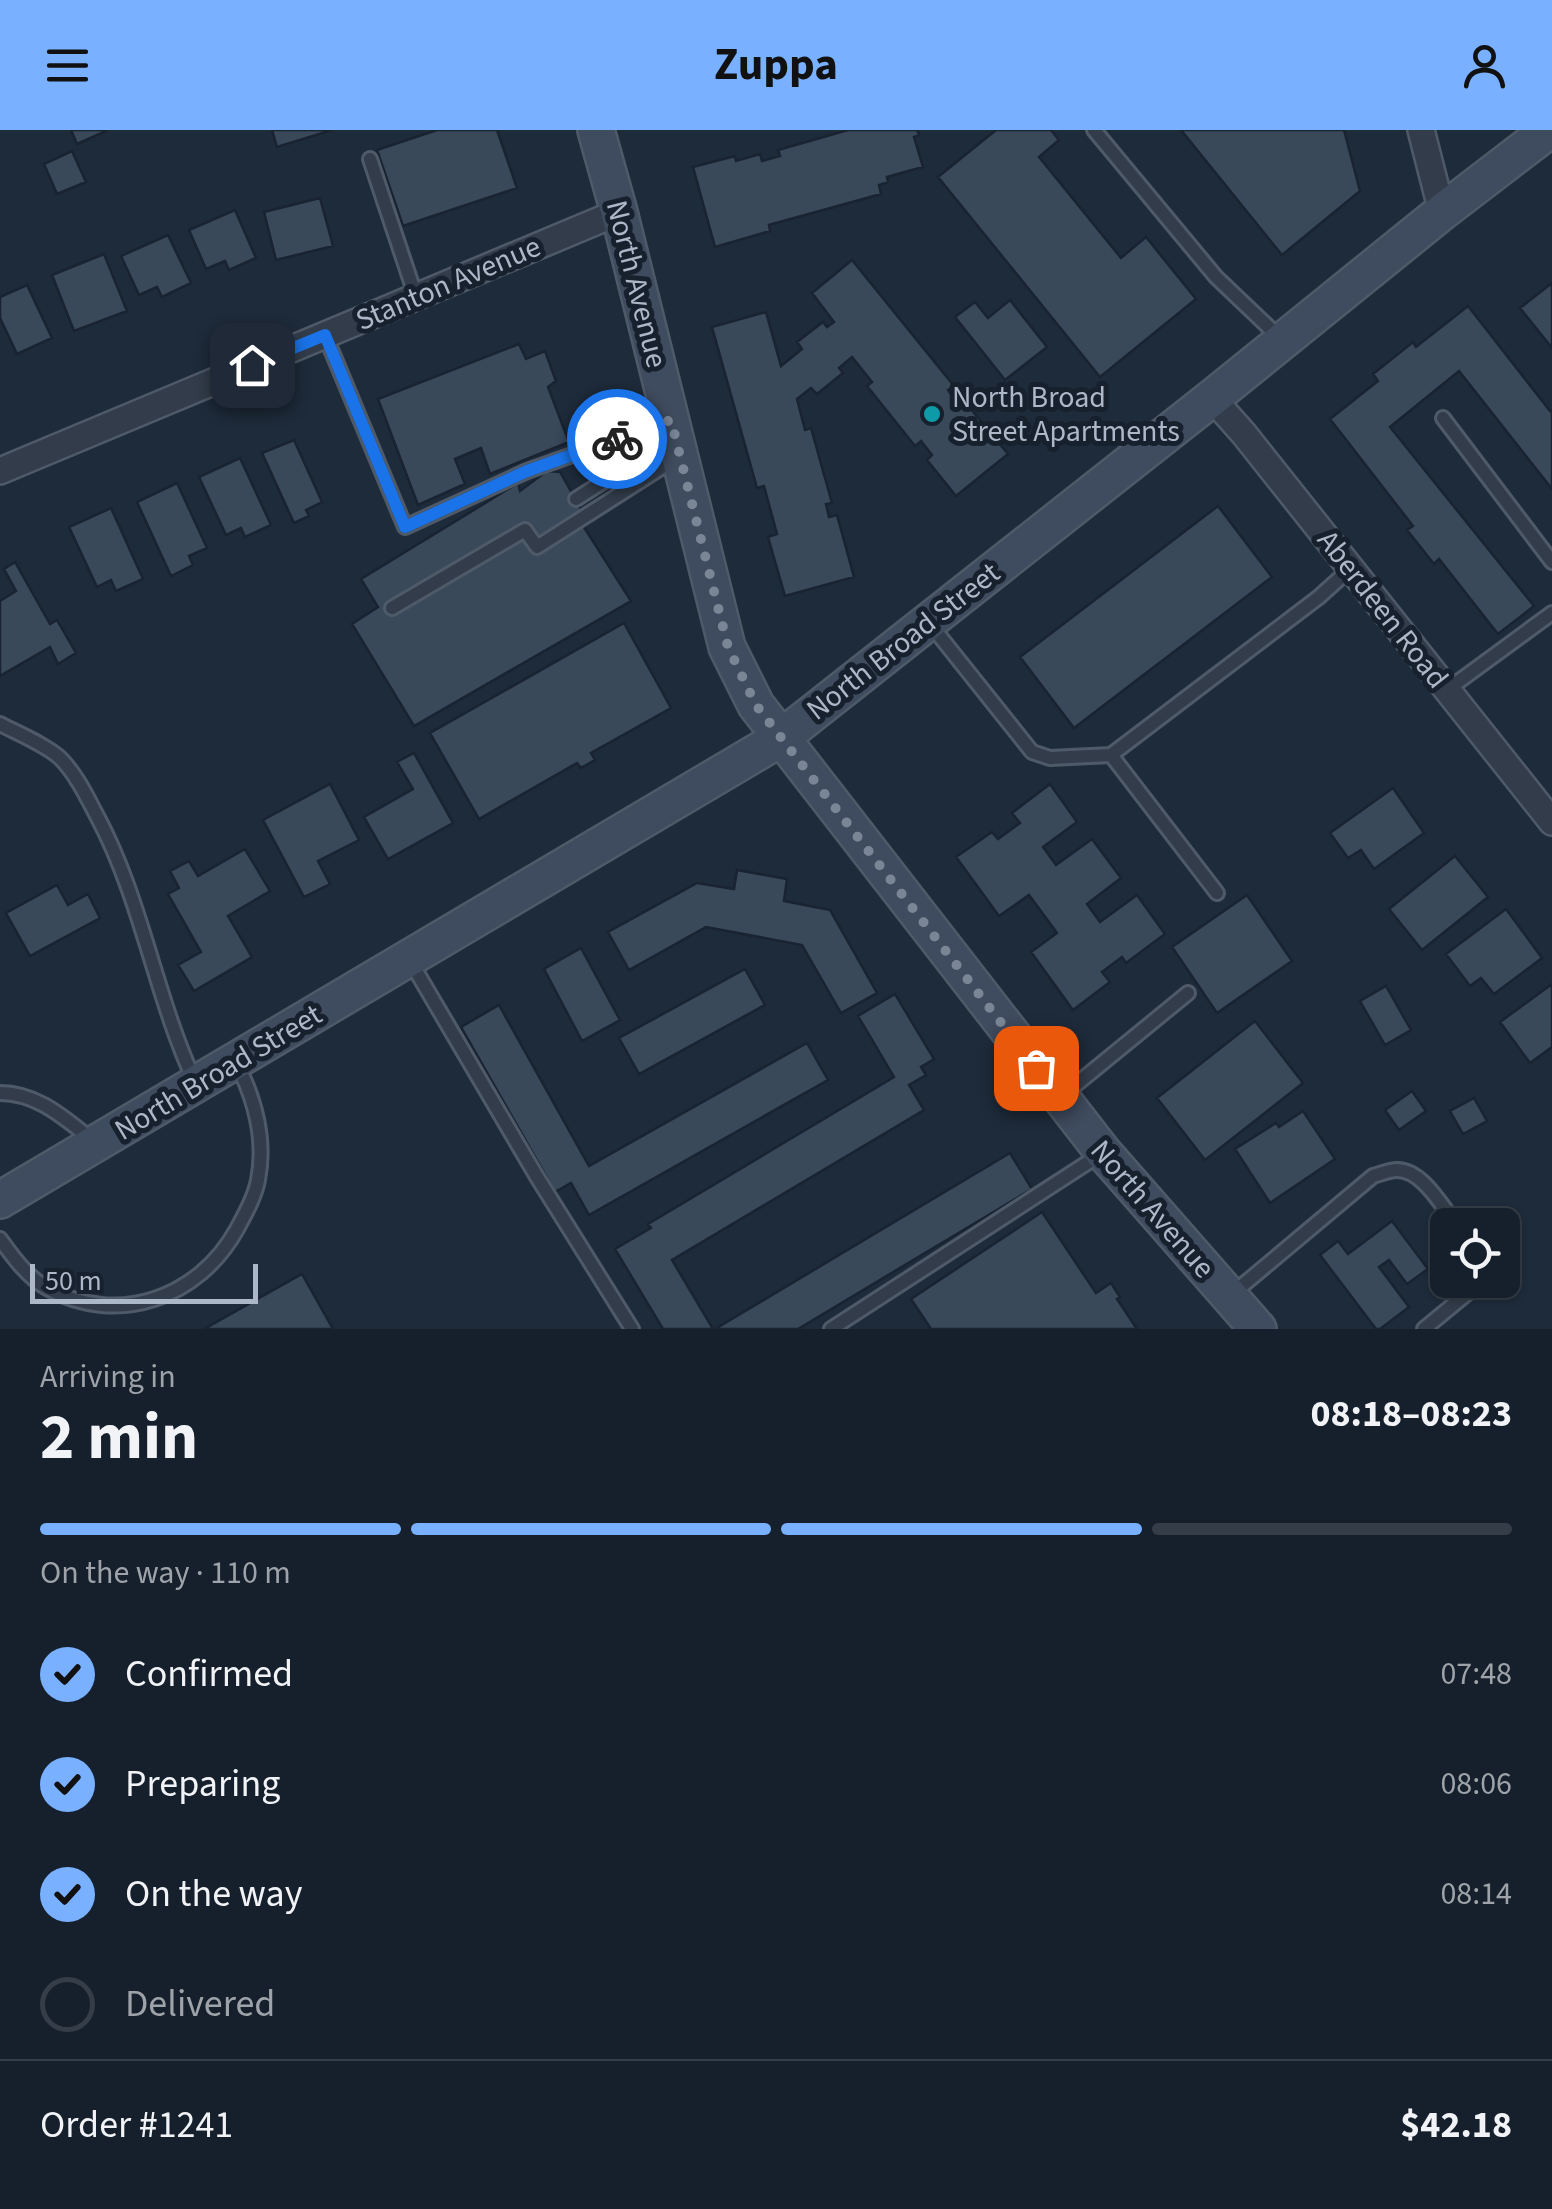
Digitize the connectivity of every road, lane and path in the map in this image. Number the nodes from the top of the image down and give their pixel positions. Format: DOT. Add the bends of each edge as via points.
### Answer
graph roads {
  1 [pos="596,130"];
  2 [pos="1094,130"];
  3 [pos="1420,130"];
  4 [pos="1549,130"];
  5 [pos="370,159"];
  6 [pos="620,212"];
  7 [pos="1442,212"];
  8 [pos="416,297"];
  9 [pos="325,335"];
  10 [pos="1282,340"];
  11 [pos="1212,398"];
  12 [pos="1443,418"];
  13 [pos="675,437"];
  14 [pos="0,471"];
  15 [pos="576,498"];
  16 [pos="1552,562"];
  17 [pos="1350,569"];
  18 [pos="392,608"];
  19 [pos="1552,613"];
  20 [pos="928,622"];
  21 [pos="1447,690"];
  22 [pos="0,724"];
  23 [pos="781,738"];
  24 [pos="1110,755"];
  25 [pos="1552,822"];
  26 [pos="1217,892"];
  27 [pos="410,959"];
  28 [pos="1188,993"];
  29 [pos="236,1062"];
  30 [pos="197,1085"];
  31 [pos="0,1093"];
  32 [pos="1060,1097"];
  33 [pos="97,1144"];
  34 [pos="1103,1152"];
  35 [pos="0,1200"];
  36 [pos="1443,1208"];
  37 [pos="0,1239"];
  38 [pos="1229,1296"];
  39 [pos="1463,1298"];
  40 [pos="632,1329"];
  41 [pos="830,1329"];
  42 [pos="1258,1329"];
  43 [pos="1424,1329"];
  1 -- 6 [label="main road, North Avenue"];
  2 -- 10 [label="lane" via="1216,277"];
  3 -- 7 [label="street"];
  4 -- 7 [label="main road, North Broad Street"];
  5 -- 8 [label="lane"];
  6 -- 8 [label="street, Stanton Avenue"];
  6 -- 13 [label="main road, North Avenue"];
  7 -- 10 [label="main road, North Broad Street"];
  8 -- 9 [label="street, Stanton Avenue"];
  9 -- 13 [label="lane" via="405,527 527,471"];
  9 -- 14 [label="street, Stanton Avenue"];
  10 -- 11 [label="main road, North Broad Street"];
  11 -- 17 [label="street, Aberdeen Road"];
  11 -- 20 [label="main road, North Broad Street"];
  12 -- 16 [label="lane"];
  13 -- 15 [label="lane"];
  13 -- 18 [label="lane" via="537,547 525,530"];
  13 -- 23 [label="main road, North Avenue" via="728,647"];
  17 -- 21 [label="street, Aberdeen Road"];
  17 -- 24 [label="lane"];
  19 -- 21 [label="lane"];
  20 -- 23 [label="main road, North Broad Street"];
  20 -- 24 [label="lane" via="1032,752 1050,758"];
  21 -- 25 [label="street, Aberdeen Road"];
  22 -- 30 [label="lane" via="59,757 84,791 128,881 163,1001"];
  23 -- 27 [label="main road, North Broad Street"];
  23 -- 32 [label="main road, North Avenue"];
  24 -- 26 [label="lane"];
  27 -- 29 [label="main road, North Broad Street"];
  27 -- 40 [label="lane"];
  28 -- 32 [label="lane"];
  29 -- 30 [label="main road, North Broad Street"];
  29 -- 37 [label="lane" via="256,1115 258,1184 226,1249 196,1278 140,1304 86,1304 45,1287"];
  30 -- 33 [label="main road, North Broad Street"];
  31 -- 33 [label="lane" via="44,1103"];
  32 -- 34 [label="main road, North Avenue"];
  33 -- 35 [label="main road, North Broad Street"];
  34 -- 38 [label="main road, North Avenue"];
  34 -- 41 [label="lane"];
  36 -- 38 [label="lane" via="1409,1171 1373,1176"];
  38 -- 42 [label="main road, North Avenue"];
  39 -- 43 [label="lane"];
}
